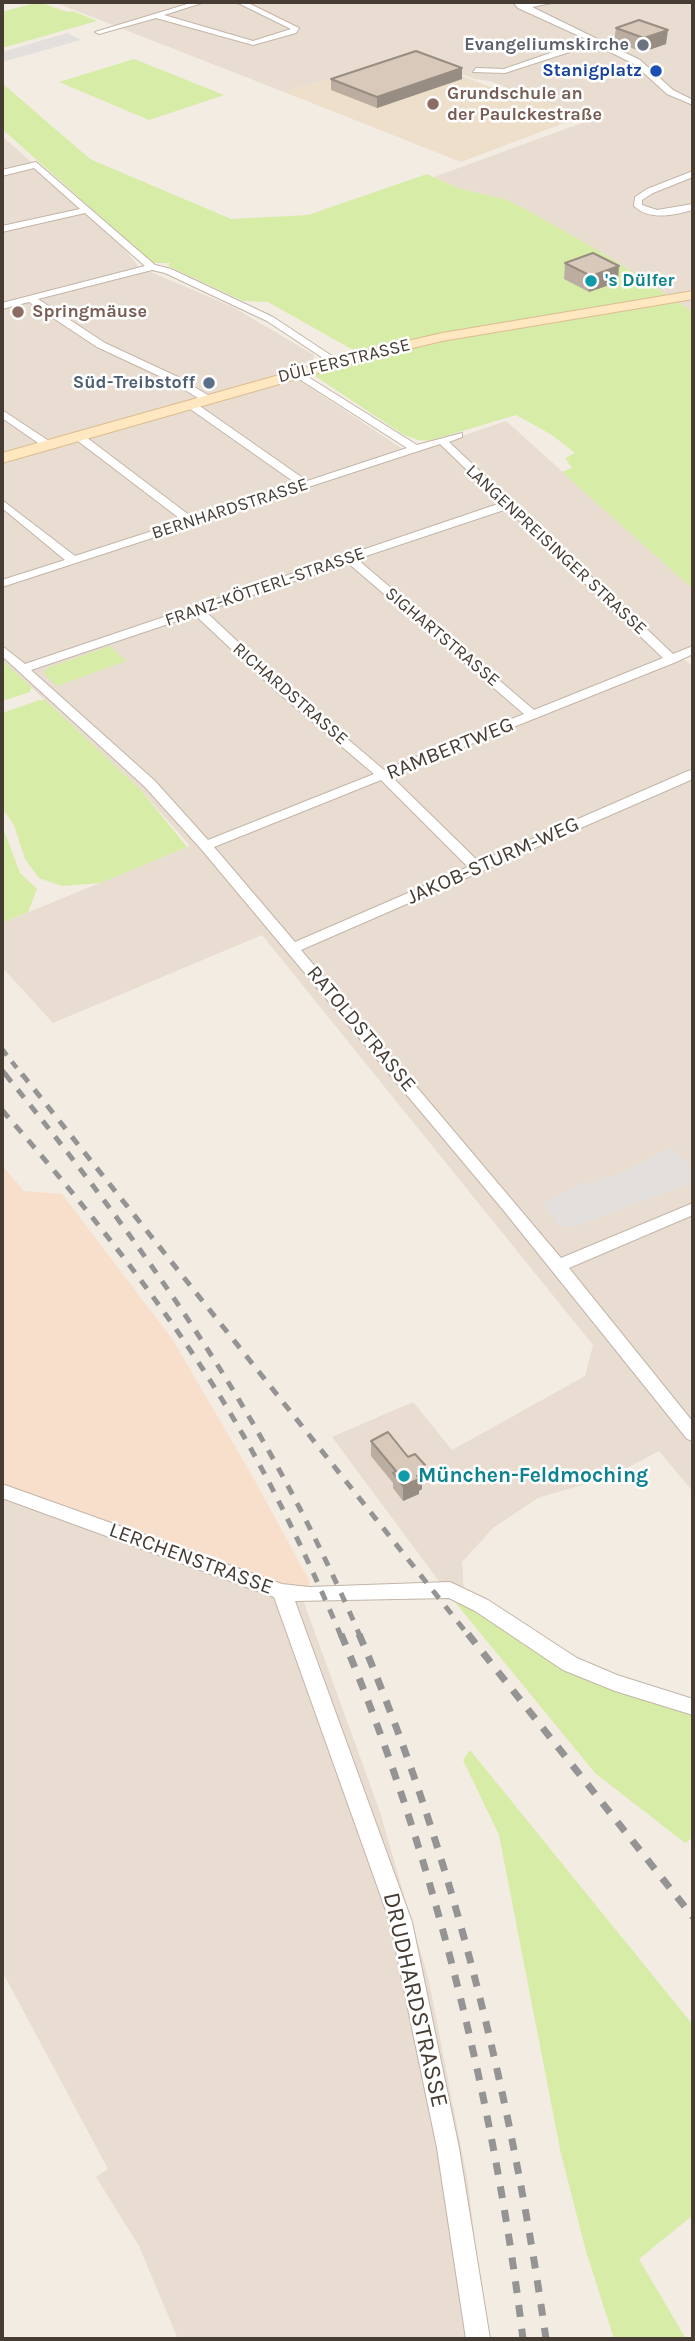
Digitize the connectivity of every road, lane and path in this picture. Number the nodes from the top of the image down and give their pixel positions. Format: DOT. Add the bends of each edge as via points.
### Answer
graph roads {
  1 [pos="201,2"];
  2 [pos="240,2"];
  3 [pos="552,2"];
  4 [pos="519,4"];
  5 [pos="158,16"];
  6 [pos="99,32"];
  7 [pos="594,41"];
  8 [pos="476,70"];
  9 [pos="693,103"];
  10 [pos="2,173"];
  11 [pos="693,174"];
  12 [pos="693,206"];
  13 [pos="86,210"];
  14 [pos="2,229"];
  15 [pos="152,267"];
  16 [pos="693,295"];
  17 [pos="31,299"];
  18 [pos="2,306"];
  19 [pos="336,362"];
  20 [pos="297,373"];
  21 [pos="207,399"];
  22 [pos="190,404"];
  23 [pos="2,413"];
  24 [pos="458,435"];
  25 [pos="78,436"];
  26 [pos="441,440"];
  27 [pos="48,445"];
  28 [pos="414,448"];
  29 [pos="2,458"];
  30 [pos="303,484"];
  31 [pos="2,503"];
  32 [pos="507,505"];
  33 [pos="191,522"];
  34 [pos="350,559"];
  35 [pos="72,561"];
  36 [pos="2,584"];
  37 [pos="198,611"];
  38 [pos="2,650"];
  39 [pos="693,650"];
  40 [pos="672,659"];
  41 [pos="23,669"];
  42 [pos="534,716"];
  43 [pos="693,774"];
  44 [pos="383,775"];
  45 [pos="206,846"];
  46 [pos="477,868"];
  47 [pos="293,948"];
  48 [pos="693,1209"];
  49 [pos="558,1266"];
  50 [pos="693,1434"];
  51 [pos="2,1491"];
  52 [pos="282,1592"];
  53 [pos="693,1707"];
  54 [pos="478,2339"];
  1 -- 5 [label="street"];
  2 -- 5 [label="street" via="295,28 253,43"];
  3 -- 4 [label="street"];
  4 -- 7 [label="street"];
  5 -- 6 [label="street"];
  7 -- 8 [label="street" via="506,71"];
  7 -- 9 [label="street" via="637,62 670,92"];
  10 -- 13 [label="street" via="36,165"];
  11 -- 12 [label="street" via="638,199 644,211"];
  13 -- 14 [label="street"];
  13 -- 15 [label="street"];
  15 -- 17 [label="street"];
  15 -- 19 [label="street" via="270,319"];
  16 -- 19 [label="main road, DÜLFERSTRASSE" via="442,337"];
  17 -- 18 [label="street"];
  17 -- 21 [label="street" via="101,345"];
  19 -- 20 [label="main road, DÜLFERSTRASSE"];
  20 -- 21 [label="main road, DÜLFERSTRASSE"];
  20 -- 28 [label="street"];
  21 -- 22 [label="main road, DÜLFERSTRASSE"];
  22 -- 25 [label="main road, DÜLFERSTRASSE"];
  22 -- 30 [label="street"];
  23 -- 27 [label="street"];
  24 -- 26 [label="street, BERNHARDSTRASSE"];
  25 -- 27 [label="main road, DÜLFERSTRASSE"];
  25 -- 33 [label="street"];
  26 -- 28 [label="street, BERNHARDSTRASSE"];
  26 -- 32 [label="street, LANGENPREISINGER STRASSE"];
  27 -- 29 [label="main road, DÜLFERSTRASSE"];
  28 -- 30 [label="street, BERNHARDSTRASSE"];
  30 -- 33 [label="street, BERNHARDSTRASSE"];
  31 -- 35 [label="street"];
  32 -- 34 [label="street, FRANZ-KÖTTERL-STRASSE"];
  32 -- 40 [label="street, LANGENPREISINGER STRASSE"];
  33 -- 35 [label="street, BERNHARDSTRASSE"];
  34 -- 37 [label="street, FRANZ-KÖTTERL-STRASSE"];
  34 -- 42 [label="street, SIGHARTSTRASSE"];
  35 -- 36 [label="street, BERNHARDSTRASSE"];
  37 -- 41 [label="street, FRANZ-KÖTTERL-STRASSE"];
  37 -- 44 [label="street, RICHARDSTRASSE"];
  38 -- 41 [label="street, RATOLDSTRASSE"];
  39 -- 40 [label="street, RAMBERTWEG"];
  40 -- 42 [label="street, RAMBERTWEG"];
  41 -- 45 [label="street, RATOLDSTRASSE" via="150,784"];
  42 -- 44 [label="street, RAMBERTWEG"];
  43 -- 46 [label="street, JAKOB-STURM-WEG"];
  44 -- 45 [label="street, RAMBERTWEG"];
  44 -- 46 [label="street, RICHARDSTRASSE"];
  45 -- 47 [label="street, RATOLDSTRASSE"];
  46 -- 47 [label="street, JAKOB-STURM-WEG"];
  47 -- 49 [label="street, RATOLDSTRASSE"];
  48 -- 49 [label="street"];
  49 -- 50 [label="street, RATOLDSTRASSE"];
  51 -- 52 [label="street, LERCHENSTRASSE"];
  52 -- 53 [label="street, LERCHENSTRASSE" via="450,1590 471,1597 571,1664"];
  52 -- 54 [label="street, DRUDHARDSTRASSE" via="401,1922 448,2148"];
}
